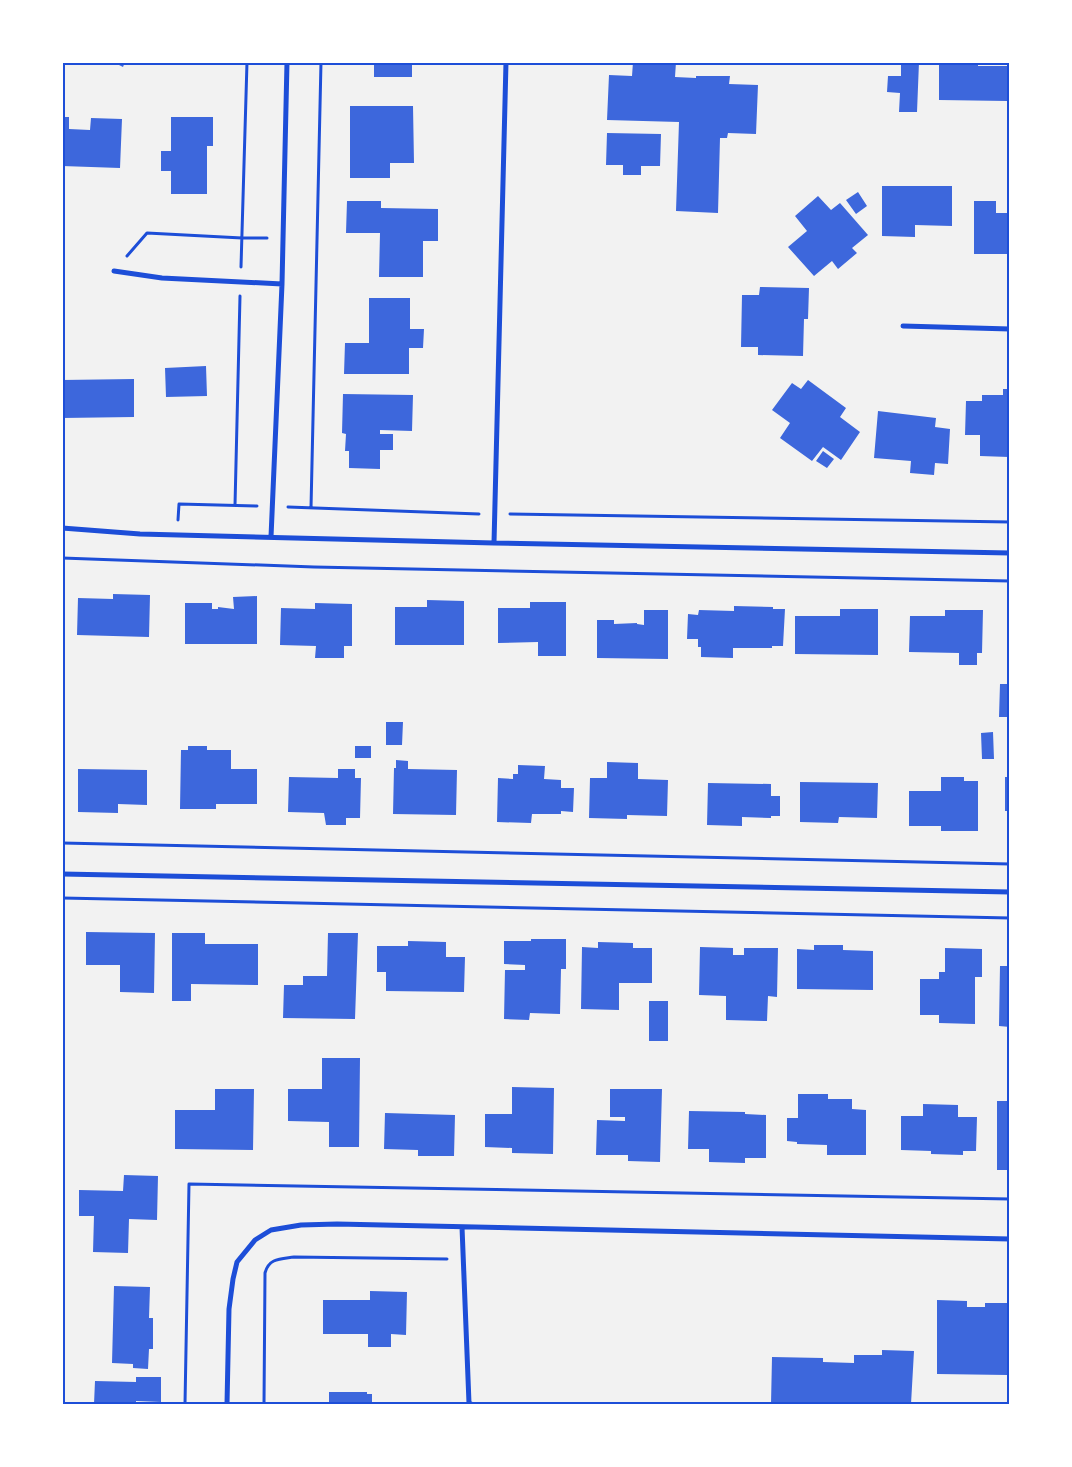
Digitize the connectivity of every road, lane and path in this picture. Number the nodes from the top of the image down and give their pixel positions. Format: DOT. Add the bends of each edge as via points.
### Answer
graph roads {
  1 [pos="287,62"];
  2 [pos="321,62"];
  3 [pos="506,62"];
  4 [pos="283,238"];
  5 [pos="114,271"];
  6 [pos="282,284"];
  7 [pos="903,326"];
  8 [pos="1010,329"];
  9 [pos="273,506"];
  10 [pos="311,508"];
  11 [pos="495,514"];
  12 [pos="1010,522"];
  13 [pos="62,528"];
  14 [pos="177,534"];
  15 [pos="272,537"];
  16 [pos="494,543"];
  17 [pos="1010,553"];
  18 [pos="62,558"];
  19 [pos="1010,581"];
  20 [pos="62,843"];
  21 [pos="1010,864"];
  22 [pos="62,874"];
  23 [pos="1010,892"];
  24 [pos="62,898"];
  25 [pos="1010,918"];
  26 [pos="462,1227"];
  27 [pos="1010,1239"];
  28 [pos="463,1259"];
  29 [pos="227,1404"];
  30 [pos="264,1404"];
  31 [pos="471,1404"];
  1 -- 4 [label="street"];
  2 -- 10 [label="path"];
  3 -- 11 [label="street"];
  4 -- 5 [label="path" via="147,233"];
  4 -- 6 [label="street"];
  5 -- 6 [label="street" via="162,278"];
  6 -- 9 [label="street"];
  7 -- 8 [label="street"];
  9 -- 10 [label="path"];
  9 -- 14 [label="path" via="179,504"];
  9 -- 15 [label="street"];
  10 -- 11 [label="path"];
  11 -- 12 [label="path"];
  11 -- 16 [label="street"];
  13 -- 14 [label="street"];
  14 -- 15 [label="street"];
  15 -- 16 [label="street"];
  16 -- 17 [label="street"];
  18 -- 19 [label="path" via="324,568"];
  20 -- 21 [label="path"];
  22 -- 23 [label="street"];
  24 -- 25 [label="path"];
  26 -- 27 [label="street"];
  26 -- 28 [label="street"];
  26 -- 29 [label="street" via="301,1225 272,1230 255,1240 237,1262 233,1280 229,1309"];
  28 -- 30 [label="path" via="294,1257 273,1260 265,1273"];
  28 -- 31 [label="street"];
}
